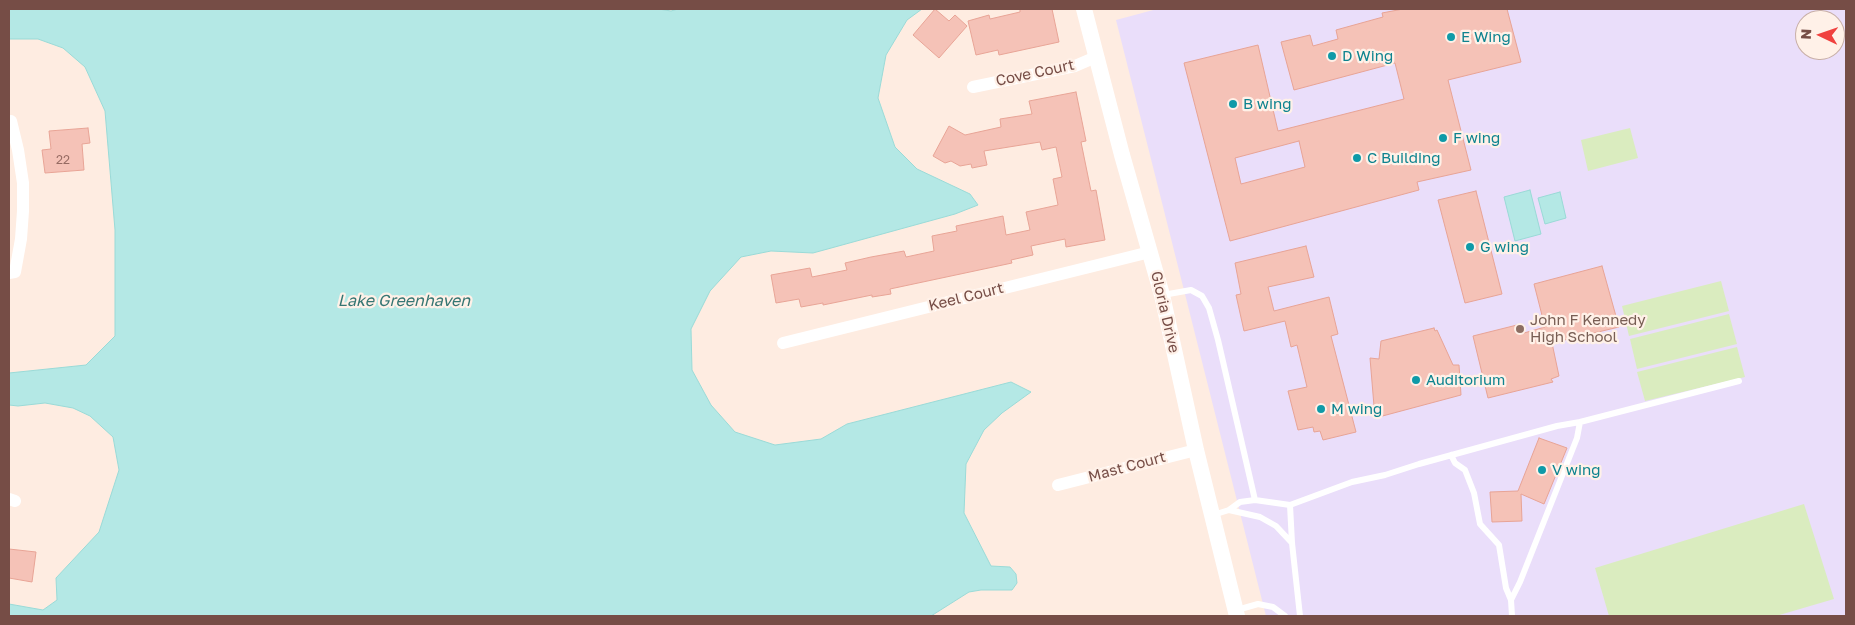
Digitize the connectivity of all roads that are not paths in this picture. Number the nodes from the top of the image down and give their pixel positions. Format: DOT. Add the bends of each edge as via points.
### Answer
graph roads {
  1 [pos="1084,9"];
  2 [pos="1096,57"];
  3 [pos="973,87"];
  4 [pos="11,121"];
  5 [pos="1150,252"];
  6 [pos="9,273"];
  7 [pos="1162,295"];
  8 [pos="783,343"];
  9 [pos="1739,381"];
  10 [pos="1580,422"];
  11 [pos="1196,450"];
  12 [pos="1451,455"];
  13 [pos="1058,484"];
  14 [pos="1255,500"];
  15 [pos="1290,504"];
  16 [pos="1230,510"];
  17 [pos="1213,515"];
  18 [pos="1292,543"];
  19 [pos="1511,600"];
  20 [pos="1236,613"];
  21 [pos="1285,616"];
  22 [pos="1300,616"];
  23 [pos="1512,616"];
  1 -- 2 [label="street, Gloria Drive"];
  2 -- 3 [label="street, Cove Court" via="1075,66"];
  2 -- 5 [label="street, Gloria Drive"];
  4 -- 6 [label="street" via="18,150 23,211 14,272"];
  5 -- 7 [label="street, Gloria Drive"];
  5 -- 8 [label="street, Keel Court"];
  7 -- 11 [label="street, Gloria Drive"];
  7 -- 14 [label="lane" via="1191,290 1202,296 1208,308"];
  9 -- 10 [label="lane"];
  10 -- 12 [label="lane"];
  10 -- 19 [label="lane" via="1573,447"];
  11 -- 13 [label="street, Mast Court"];
  11 -- 17 [label="street, Gloria Drive"];
  12 -- 15 [label="lane" via="1385,476 1352,482"];
  12 -- 19 [label="lane" via="1455,464 1465,470 1474,493 1480,524 1499,545"];
  14 -- 15 [label="lane"];
  14 -- 16 [label="lane" via="1240,502"];
  15 -- 18 [label="lane"];
  16 -- 17 [label="lane"];
  16 -- 18 [label="lane" via="1260,517 1276,526"];
  17 -- 20 [label="street, Gloria Drive"];
  18 -- 22 [label="lane"];
  19 -- 23 [label="lane"];
  20 -- 21 [label="lane" via="1258,604 1274,607"];
}
